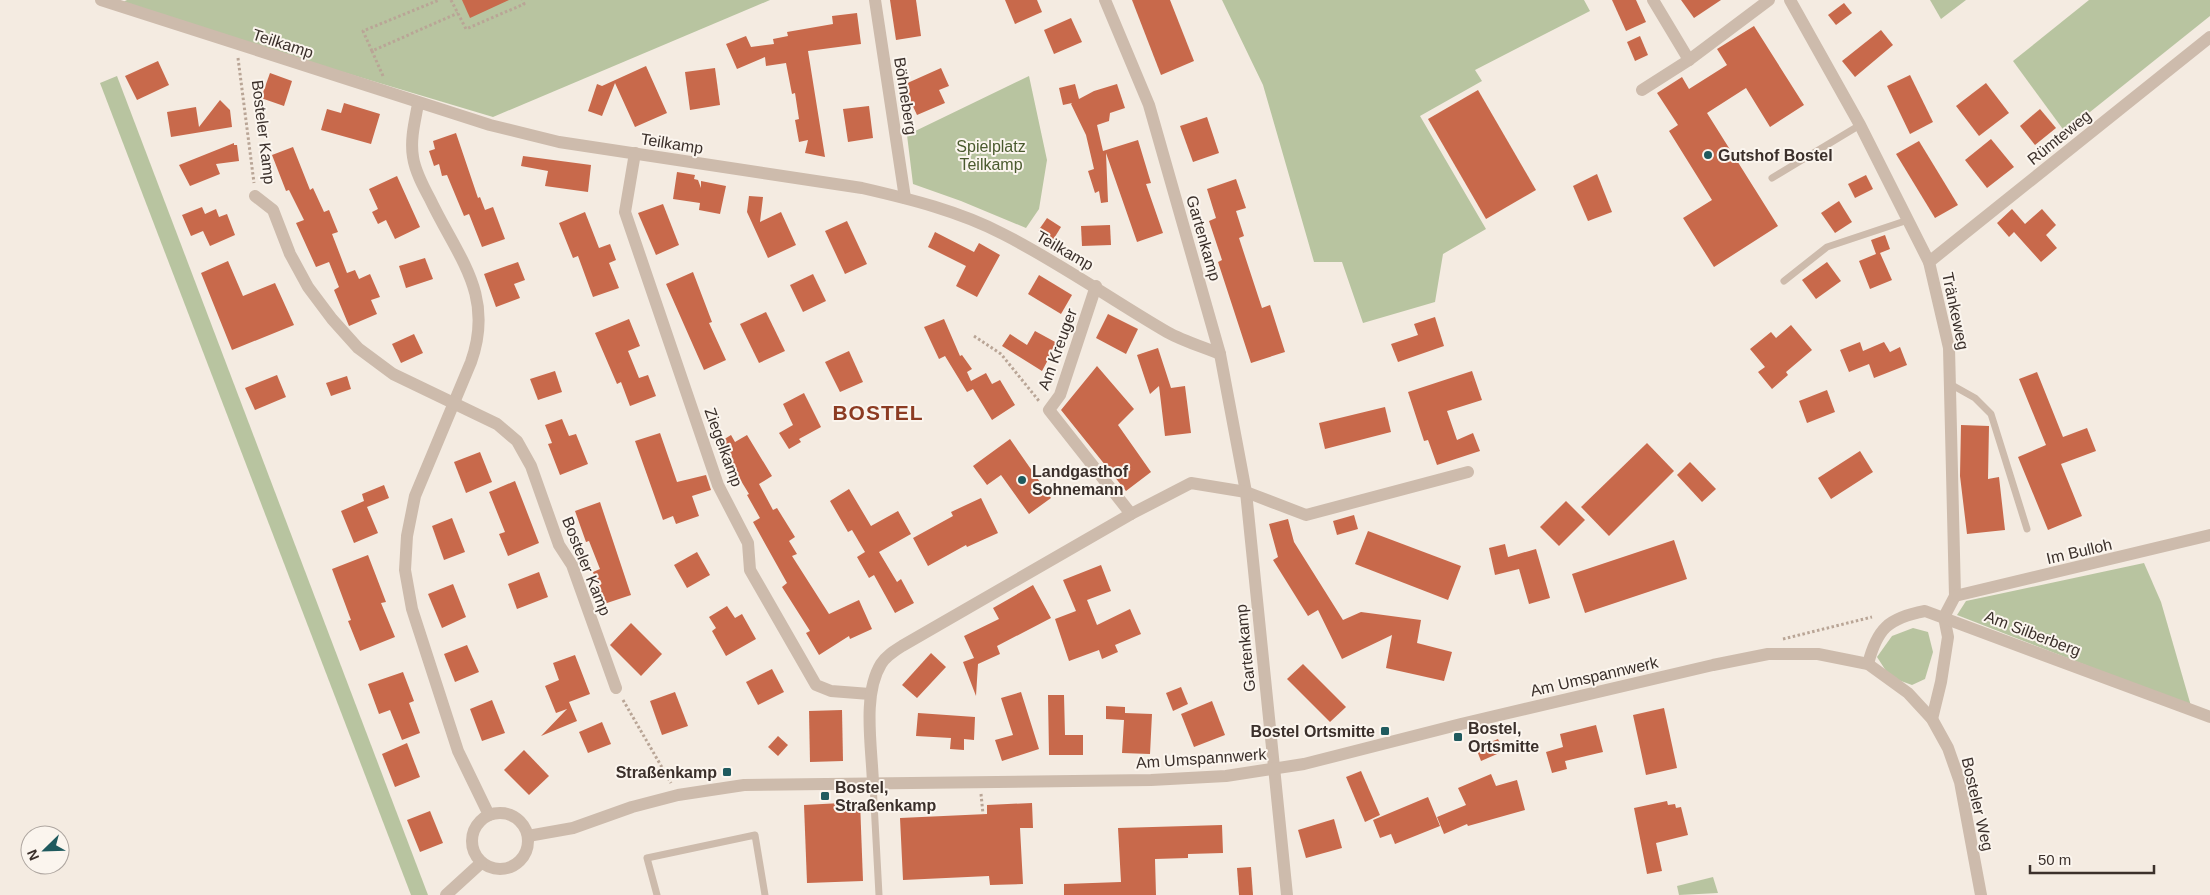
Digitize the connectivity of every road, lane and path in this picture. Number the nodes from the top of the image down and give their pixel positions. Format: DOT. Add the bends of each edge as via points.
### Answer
graph roads {
  1 [pos="101,0"];
  2 [pos="440,0"];
  3 [pos="451,0"];
  4 [pos="522,0"];
  5 [pos="875,0"];
  6 [pos="1105,0"];
  7 [pos="1653,0"];
  8 [pos="1769,0"];
  9 [pos="1790,0"];
  10 [pos="458,13"];
  11 [pos="2210,37"];
  12 [pos="236,45"];
  13 [pos="372,51"];
  14 [pos="1689,60"];
  15 [pos="1642,90"];
  16 [pos="392,95"];
  17 [pos="418,104"];
  18 [pos="1860,125"];
  19 [pos="634,153"];
  20 [pos="1772,178"];
  21 [pos="256,196"];
  22 [pos="905,198"];
  23 [pos="1908,220"];
  24 [pos="1929,262"];
  25 [pos="1784,281"];
  26 [pos="1096,286"];
  27 [pos="974,336"];
  28 [pos="1220,354"];
  29 [pos="1950,384"];
  30 [pos="453,403"];
  31 [pos="1049,410"];
  32 [pos="1468,472"];
  33 [pos="1246,492"];
  34 [pos="1131,514"];
  35 [pos="2027,529"];
  36 [pos="2210,535"];
  37 [pos="1955,596"];
  38 [pos="1872,617"];
  39 [pos="1944,618"];
  40 [pos="1778,640"];
  41 [pos="1868,664"];
  42 [pos="616,688"];
  43 [pos="870,694"];
  44 [pos="2210,717"];
  45 [pos="1932,719"];
  46 [pos="1274,769"];
  47 [pos="873,784"];
  48 [pos="981,791"];
  49 [pos="678,794"];
  50 [pos="983,814"];
  51 [pos="489,815"];
  52 [pos="528,836"];
  53 [pos="481,863"];
  54 [pos="446,895"];
  55 [pos="657,895"];
  56 [pos="765,895"];
  57 [pos="879,895"];
  58 [pos="1287,895"];
  59 [pos="1981,895"];
  1 -- 12 [label="street, Teilkamp"];
  2 -- 13 [label="path" via="363,32"];
  3 -- 10 [label="path"];
  4 -- 10 [label="path" via="524,4 466,29"];
  5 -- 22 [label="street, Böhneberg"];
  6 -- 28 [label="street, Gartenkamp" via="1149,105"];
  7 -- 14 [label="street"];
  8 -- 14 [label="street"];
  9 -- 18 [label="street, Tränkeweg"];
  10 -- 13 [label="path"];
  11 -- 24 [label="street, Rümteweg"];
  12 -- 16 [label="street, Teilkamp"];
  12 -- 21 [label="path, Bosteler Kamp"];
  13 -- 16 [label="path"];
  14 -- 15 [label="street"];
  16 -- 17 [label="street, Teilkamp"];
  17 -- 19 [label="street, Teilkamp" via="559,142"];
  17 -- 30 [label="street" via="412,136 413,158 436,211 471,277 479,305 476,348"];
  18 -- 20 [label="lane"];
  18 -- 23 [label="street, Tränkeweg"];
  19 -- 22 [label="street, Teilkamp" via="862,188"];
  19 -- 43 [label="street, Ziegelkamp" via="625,212 718,485 748,543 750,570 816,685 831,691"];
  21 -- 30 [label="street, Bosteler Kamp" via="273,210 298,271 319,304 345,334 374,362"];
  22 -- 26 [label="street, Teilkamp" via="1002,233"];
  23 -- 24 [label="street, Tränkeweg"];
  23 -- 25 [label="lane" via="1827,247"];
  24 -- 29 [label="street, Tränkeweg" via="1949,348"];
  26 -- 28 [label="street, Teilkamp" via="1168,332"];
  26 -- 31 [label="street, Am Kreuger" via="1060,395"];
  27 -- 31 [label="path" via="1001,354"];
  28 -- 33 [label="street, Gartenkamp"];
  29 -- 35 [label="lane" via="1975,398 1991,414"];
  29 -- 37 [label="street, Tränkeweg"];
  30 -- 42 [label="street, Bosteler Kamp" via="497,424 517,441 559,545 572,565"];
  30 -- 51 [label="street" via="415,496 407,536 405,570 412,609 458,751"];
  31 -- 34 [label="street, Am Kreuger"];
  32 -- 33 [label="street" via="1306,515"];
  33 -- 34 [label="street" via="1191,483"];
  33 -- 46 [label="street, Gartenkamp"];
  34 -- 43 [label="street" via="891,653 878,669"];
  36 -- 37 [label="street, Im Bulloh"];
  37 -- 39 [label="street, Tränkeweg"];
  38 -- 40 [label="path"];
  39 -- 41 [label="street, Am Silberberg" via="1925,611 1904,615 1884,627 1873,643"];
  39 -- 44 [label="street, Am Silberberg"];
  39 -- 45 [label="street" via="1948,636"];
  41 -- 45 [label="street, Bosteler Weg" via="1908,693"];
  41 -- 46 [label="street, Am Umspannwerk" via="1818,654 1768,654"];
  42 -- 49 [label="path"];
  43 -- 47 [label="street"];
  45 -- 59 [label="street, Bosteler Weg" via="1948,748 1960,782"];
  46 -- 47 [label="street, Am Umspannwerk" via="1226,776 1150,780"];
  46 -- 58 [label="street, Gartenkamp"];
  47 -- 49 [label="street, Am Umspannwerk" via="744,785"];
  47 -- 57 [label="lane"];
  48 -- 50 [label="path"];
  49 -- 52 [label="street, Am Umspannwerk" via="573,828"];
  51 -- 52 [label="street" via="514,816 526,828"];
  51 -- 53 [label="street" via="475,827 472,836 472,846"];
  52 -- 53 [label="street" via="526,854 514,866 497,870"];
  53 -- 54 [label="street"];
  55 -- 56 [label="lane" via="647,858 755,835"];
}
